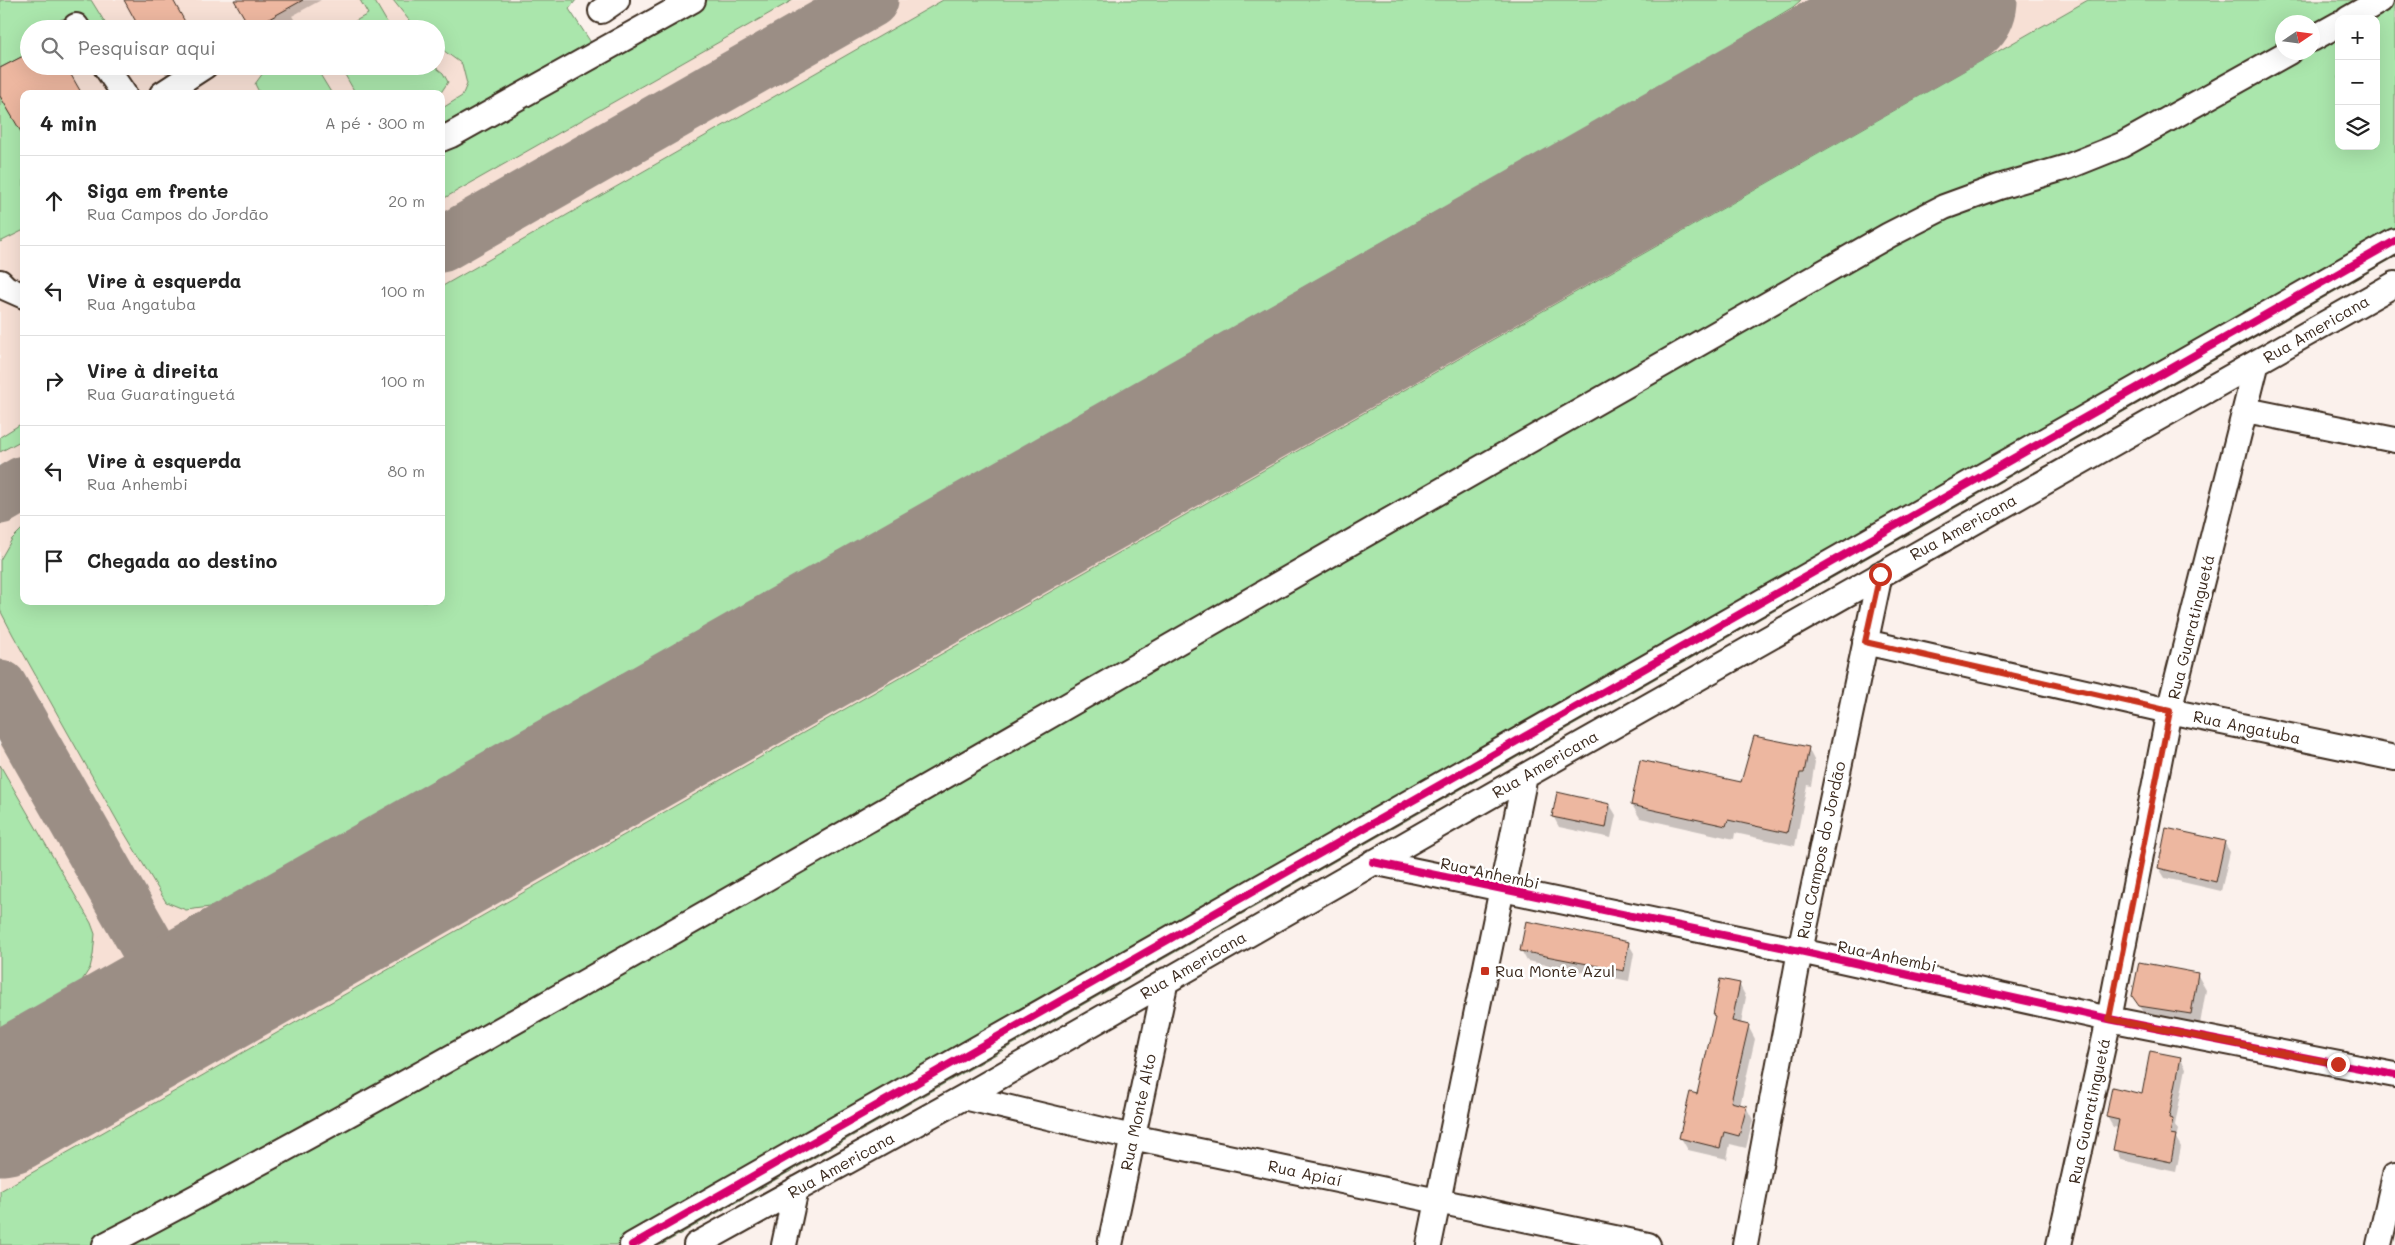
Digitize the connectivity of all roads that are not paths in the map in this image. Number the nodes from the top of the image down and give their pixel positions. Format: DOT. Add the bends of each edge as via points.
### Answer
graph roads {
  1 [pos="693,0"];
  2 [pos="2381,0"];
  3 [pos="2355,15"];
  4 [pos="2335,26"];
  5 [pos="2320,35"];
  6 [pos="2275,59"];
  7 [pos="111,75"];
  8 [pos="191,75"];
  9 [pos="121,90"];
  10 [pos="168,90"];
  11 [pos="445,137"];
  12 [pos="2395,241"];
  13 [pos="0,282"];
  14 [pos="2395,284"];
  15 [pos="20,294"];
  16 [pos="2257,362"];
  17 [pos="2246,410"];
  18 [pos="2395,440"];
  19 [pos="1880,574"];
  20 [pos="1865,642"];
  21 [pos="2170,711"];
  22 [pos="2395,758"];
  23 [pos="1525,776"];
  24 [pos="1373,862"];
  25 [pos="1501,890"];
  26 [pos="1800,951"];
  27 [pos="1166,980"];
  28 [pos="2109,1019"];
  29 [pos="2395,1075"];
  30 [pos="964,1098"];
  31 [pos="1132,1137"];
  32 [pos="2395,1176"];
  33 [pos="796,1189"];
  34 [pos="1438,1201"];
  35 [pos="105,1245"];
  36 [pos="632,1245"];
  37 [pos="696,1245"];
  38 [pos="784,1245"];
  39 [pos="1110,1245"];
  40 [pos="1429,1245"];
  41 [pos="1648,1245"];
  42 [pos="1745,1245"];
  43 [pos="2059,1245"];
  44 [pos="2380,1245"];
  1 -- 11 [label="street"];
  2 -- 3 [label="street"];
  4 -- 5 [label="street"];
  6 -- 35 [label="street" via="2122,145 2067,167 1944,207 1889,235 516,1022 282,1152"];
  7 -- 9 [label="street"];
  8 -- 10 [label="street"];
  12 -- 36 [label="street"];
  13 -- 15 [label="street"];
  14 -- 16 [label="street, Rua Americana"];
  16 -- 17 [label="street, Rua Guaratinguetá"];
  16 -- 19 [label="street, Rua Americana"];
  17 -- 18 [label="street"];
  17 -- 21 [label="street, Rua Guaratinguetá"];
  19 -- 20 [label="street, Rua Campos do Jordão"];
  19 -- 23 [label="street, Rua Americana"];
  20 -- 21 [label="street, Rua Angatuba"];
  20 -- 26 [label="street, Rua Campos do Jordão"];
  21 -- 22 [label="street, Rua Angatuba"];
  21 -- 28 [label="street, Rua Guaratinguetá"];
  23 -- 24 [label="street, Rua Americana"];
  23 -- 25 [label="street"];
  24 -- 25 [label="street, Rua Anhembi"];
  24 -- 27 [label="street, Rua Americana"];
  25 -- 26 [label="street, Rua Anhembi"];
  25 -- 34 [label="street"];
  26 -- 28 [label="street, Rua Anhembi"];
  26 -- 42 [label="street, Rua Campos do Jordão"];
  27 -- 30 [label="street, Rua Americana"];
  27 -- 31 [label="street, Rua Monte Alto"];
  28 -- 29 [label="street, Rua Anhembi"];
  28 -- 43 [label="street, Rua Guaratinguetá"];
  30 -- 31 [label="street, Rua Apiaí"];
  30 -- 33 [label="street, Rua Americana"];
  31 -- 34 [label="street, Rua Apiaí"];
  31 -- 39 [label="street, Rua Monte Alto"];
  32 -- 44 [label="street"];
  33 -- 37 [label="street, Rua Americana"];
  33 -- 38 [label="street"];
  34 -- 40 [label="street"];
  34 -- 41 [label="street, Rua Apiaí"];
}
